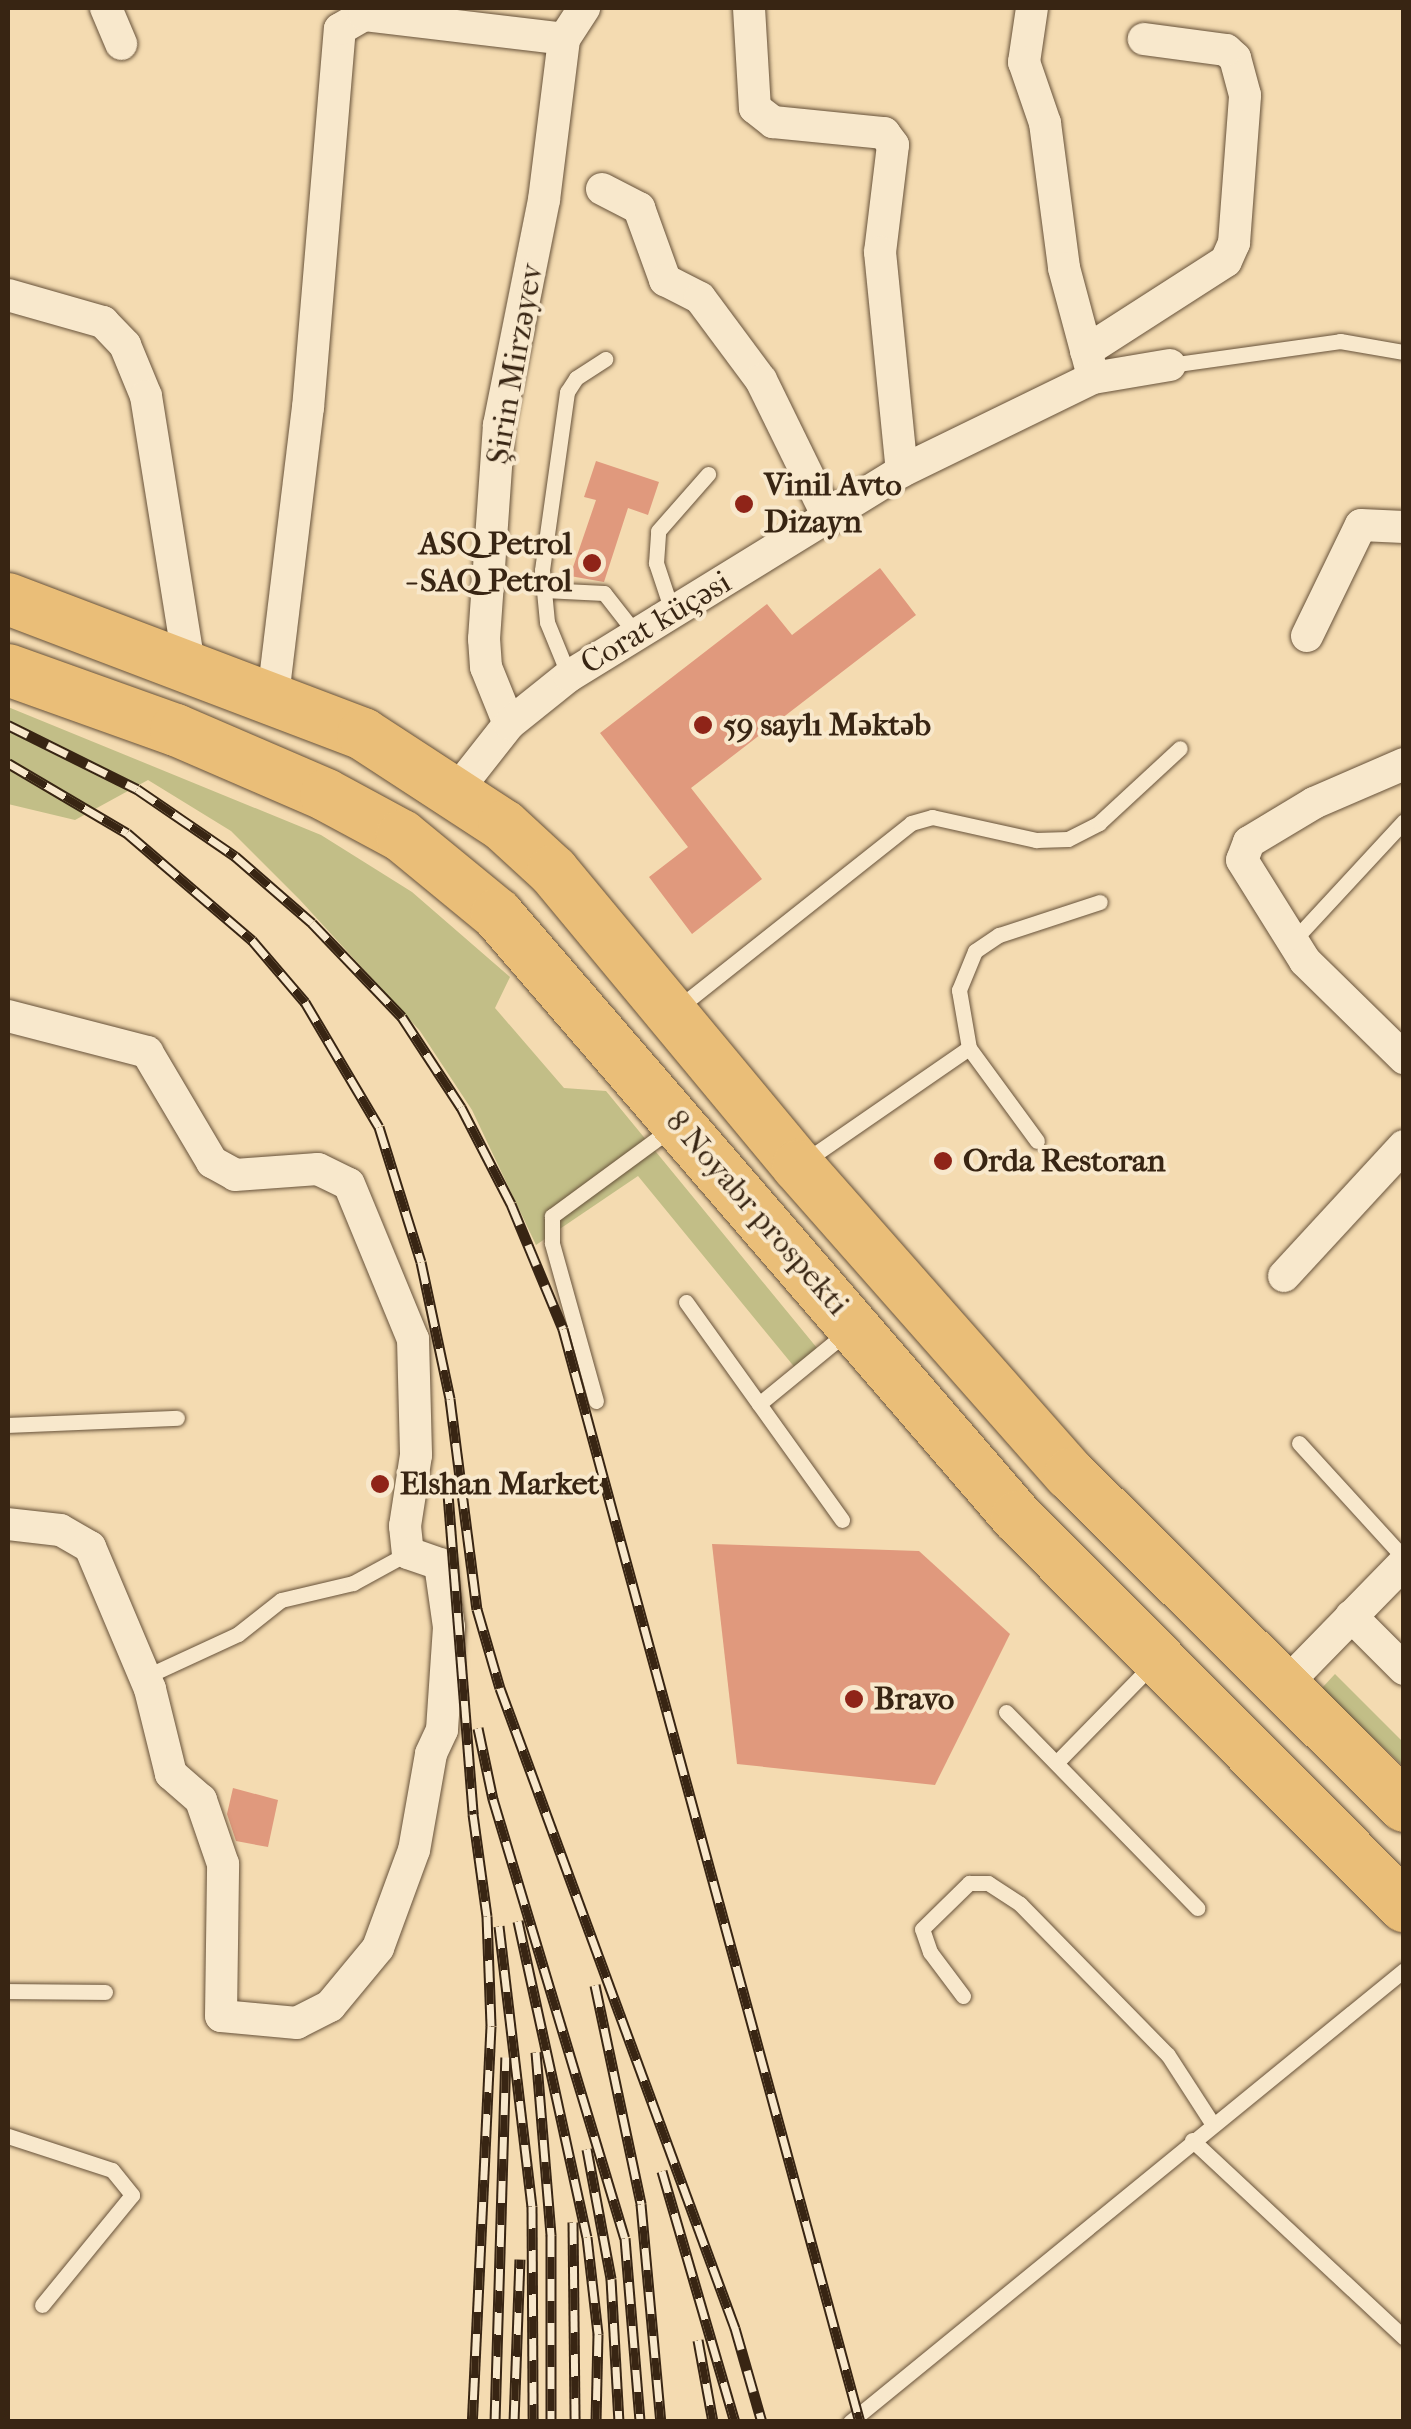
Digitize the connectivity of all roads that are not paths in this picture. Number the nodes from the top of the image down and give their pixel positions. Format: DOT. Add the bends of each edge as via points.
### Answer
graph roads {
  1 [pos="106,8"];
  2 [pos="584,8"];
  3 [pos="749,8"];
  4 [pos="1032,8"];
  5 [pos="472,17"];
  6 [pos="564,39"];
  7 [pos="1144,39"];
  8 [pos="121,44"];
  9 [pos="602,188"];
  10 [pos="8,295"];
  11 [pos="1404,352"];
  12 [pos="605,359"];
  13 [pos="1090,364"];
  14 [pos="1170,365"];
  15 [pos="902,471"];
  16 [pos="708,474"];
  17 [pos="829,519"];
  18 [pos="1404,527"];
  19 [pos="544,590"];
  20 [pos="8,598"];
  21 [pos="672,611"];
  22 [pos="636,634"];
  23 [pos="1307,636"];
  24 [pos="189,662"];
  25 [pos="8,670"];
  26 [pos="568,676"];
  27 [pos="273,696"];
  28 [pos="510,724"];
  29 [pos="1180,748"];
  30 [pos="1404,764"];
  31 [pos="458,790"];
  32 [pos="1404,821"];
  33 [pos="1100,902"];
  34 [pos="1292,942"];
  35 [pos="671,1014"];
  36 [pos="10,1026"];
  37 [pos="969,1048"];
  38 [pos="1404,1058"];
  39 [pos="678,1122"];
  40 [pos="1037,1141"];
  41 [pos="1404,1146"];
  42 [pos="798,1166"];
  43 [pos="1284,1276"];
  44 [pos="686,1302"];
  45 [pos="854,1326"];
  46 [pos="596,1401"];
  47 [pos="760,1404"];
  48 [pos="178,1418"];
  49 [pos="8,1425"];
  50 [pos="1299,1443"];
  51 [pos="842,1520"];
  52 [pos="8,1524"];
  53 [pos="408,1552"];
  54 [pos="1404,1560"];
  55 [pos="1351,1616"];
  56 [pos="1156,1662"];
  57 [pos="1404,1669"];
  58 [pos="145,1676"];
  59 [pos="1282,1688"];
  60 [pos="1006,1712"];
  61 [pos="1234,1738"];
  62 [pos="1056,1763"];
  63 [pos="1404,1806"];
  64 [pos="1404,1906"];
  65 [pos="1196,1908"];
  66 [pos="1404,1970"];
  67 [pos="8,1991"];
  68 [pos="105,1992"];
  69 [pos="963,1996"];
  70 [pos="1212,2123"];
  71 [pos="8,2136"];
  72 [pos="1192,2140"];
  73 [pos="42,2305"];
  74 [pos="1404,2338"];
  75 [pos="850,2422"];
  1 -- 8 [label="street"];
  2 -- 6 [label="street, Şirin Mirzəyev"];
  3 -- 15 [label="street" via="756,108 773,122 884,133 893,145 880,252"];
  4 -- 13 [label="street" via="1024,62 1045,124 1064,268"];
  5 -- 6 [label="street"];
  5 -- 27 [label="street" via="364,14 340,29 308,408"];
  6 -- 28 [label="street, Şirin Mirzəyev" via="544,200 499,425 484,638 486,668"];
  7 -- 13 [label="street" via="1226,50 1236,58 1244,95 1234,243 1226,261"];
  9 -- 17 [label="street" via="638,208 665,280 700,298 761,380"];
  10 -- 24 [label="street" via="103,322 124,345 146,396"];
  11 -- 14 [label="lane" via="1340,341"];
  12 -- 19 [label="lane" via="576,378 568,392"];
  13 -- 14 [label="street, Corat küçəsi"];
  13 -- 15 [label="street, Corat küçəsi"];
  15 -- 17 [label="street, Corat küçəsi"];
  16 -- 21 [label="lane" via="658,531 656,562"];
  17 -- 21 [label="street, Corat küçəsi"];
  18 -- 23 [label="street" via="1361,525"];
  19 -- 22 [label="lane" via="604,593"];
  19 -- 26 [label="lane" via="547,622"];
  20 -- 24 [label="highway, 8 Noyabr prospekti"];
  21 -- 22 [label="street, Corat küçəsi"];
  22 -- 26 [label="street, Corat küçəsi"];
  24 -- 27 [label="highway, 8 Noyabr prospekti"];
  25 -- 39 [label="highway, 8 Noyabr prospekti" via="252,762 402,836 498,914"];
  26 -- 28 [label="street, Corat küçəsi"];
  27 -- 31 [label="highway, 8 Noyabr prospekti" via="363,734"];
  28 -- 31 [label="street, Corat küçəsi"];
  29 -- 35 [label="lane" via="1099,823 1068,840 1036,840 932,817 910,823"];
  30 -- 34 [label="street" via="1314,803 1249,842 1242,860"];
  31 -- 35 [label="highway, 8 Noyabr prospekti" via="554,872"];
  32 -- 34 [label="lane"];
  33 -- 37 [label="lane" via="999,935 976,951 959,990"];
  34 -- 38 [label="street"];
  35 -- 42 [label="highway, 8 Noyabr prospekti"];
  36 -- 53 [label="street" via="147,1052 212,1162 235,1175 318,1170 350,1184 413,1340 416,1455 404,1526"];
  37 -- 40 [label="lane"];
  37 -- 42 [label="lane"];
  39 -- 45 [label="highway, 8 Noyabr prospekti"];
  39 -- 46 [label="lane" via="552,1216 552,1243"];
  41 -- 43 [label="street"];
  42 -- 59 [label="highway, 8 Noyabr prospekti" via="1070,1474"];
  44 -- 47 [label="lane"];
  45 -- 47 [label="lane"];
  45 -- 56 [label="highway, 8 Noyabr prospekti" via="1018,1517"];
  47 -- 51 [label="lane"];
  48 -- 49 [label="lane"];
  50 -- 54 [label="lane"];
  52 -- 58 [label="street" via="60,1530 90,1547"];
  53 -- 58 [label="lane" via="353,1583 281,1600 238,1634"];
  53 -- 58 [label="street" via="440,1564 449,1627 442,1730 414,1850 378,1948 330,2006 296,2023 220,2016 223,1864 200,1800 172,1774"];
  54 -- 55 [label="street"];
  55 -- 57 [label="street"];
  55 -- 59 [label="street"];
  56 -- 61 [label="highway, 8 Noyabr prospekti"];
  56 -- 62 [label="lane"];
  59 -- 61 [label="highway"];
  59 -- 63 [label="highway, 8 Noyabr prospekti"];
  60 -- 62 [label="lane"];
  61 -- 64 [label="highway, 8 Noyabr prospekti"];
  62 -- 65 [label="lane"];
  66 -- 70 [label="lane"];
  67 -- 68 [label="lane"];
  69 -- 70 [label="lane" via="930,1952 922,1929 968,1883 988,1883 1020,1904 1168,2054"];
  70 -- 72 [label="lane"];
  71 -- 73 [label="lane" via="112,2170 132,2195"];
  72 -- 74 [label="lane"];
  72 -- 75 [label="lane"];
}
